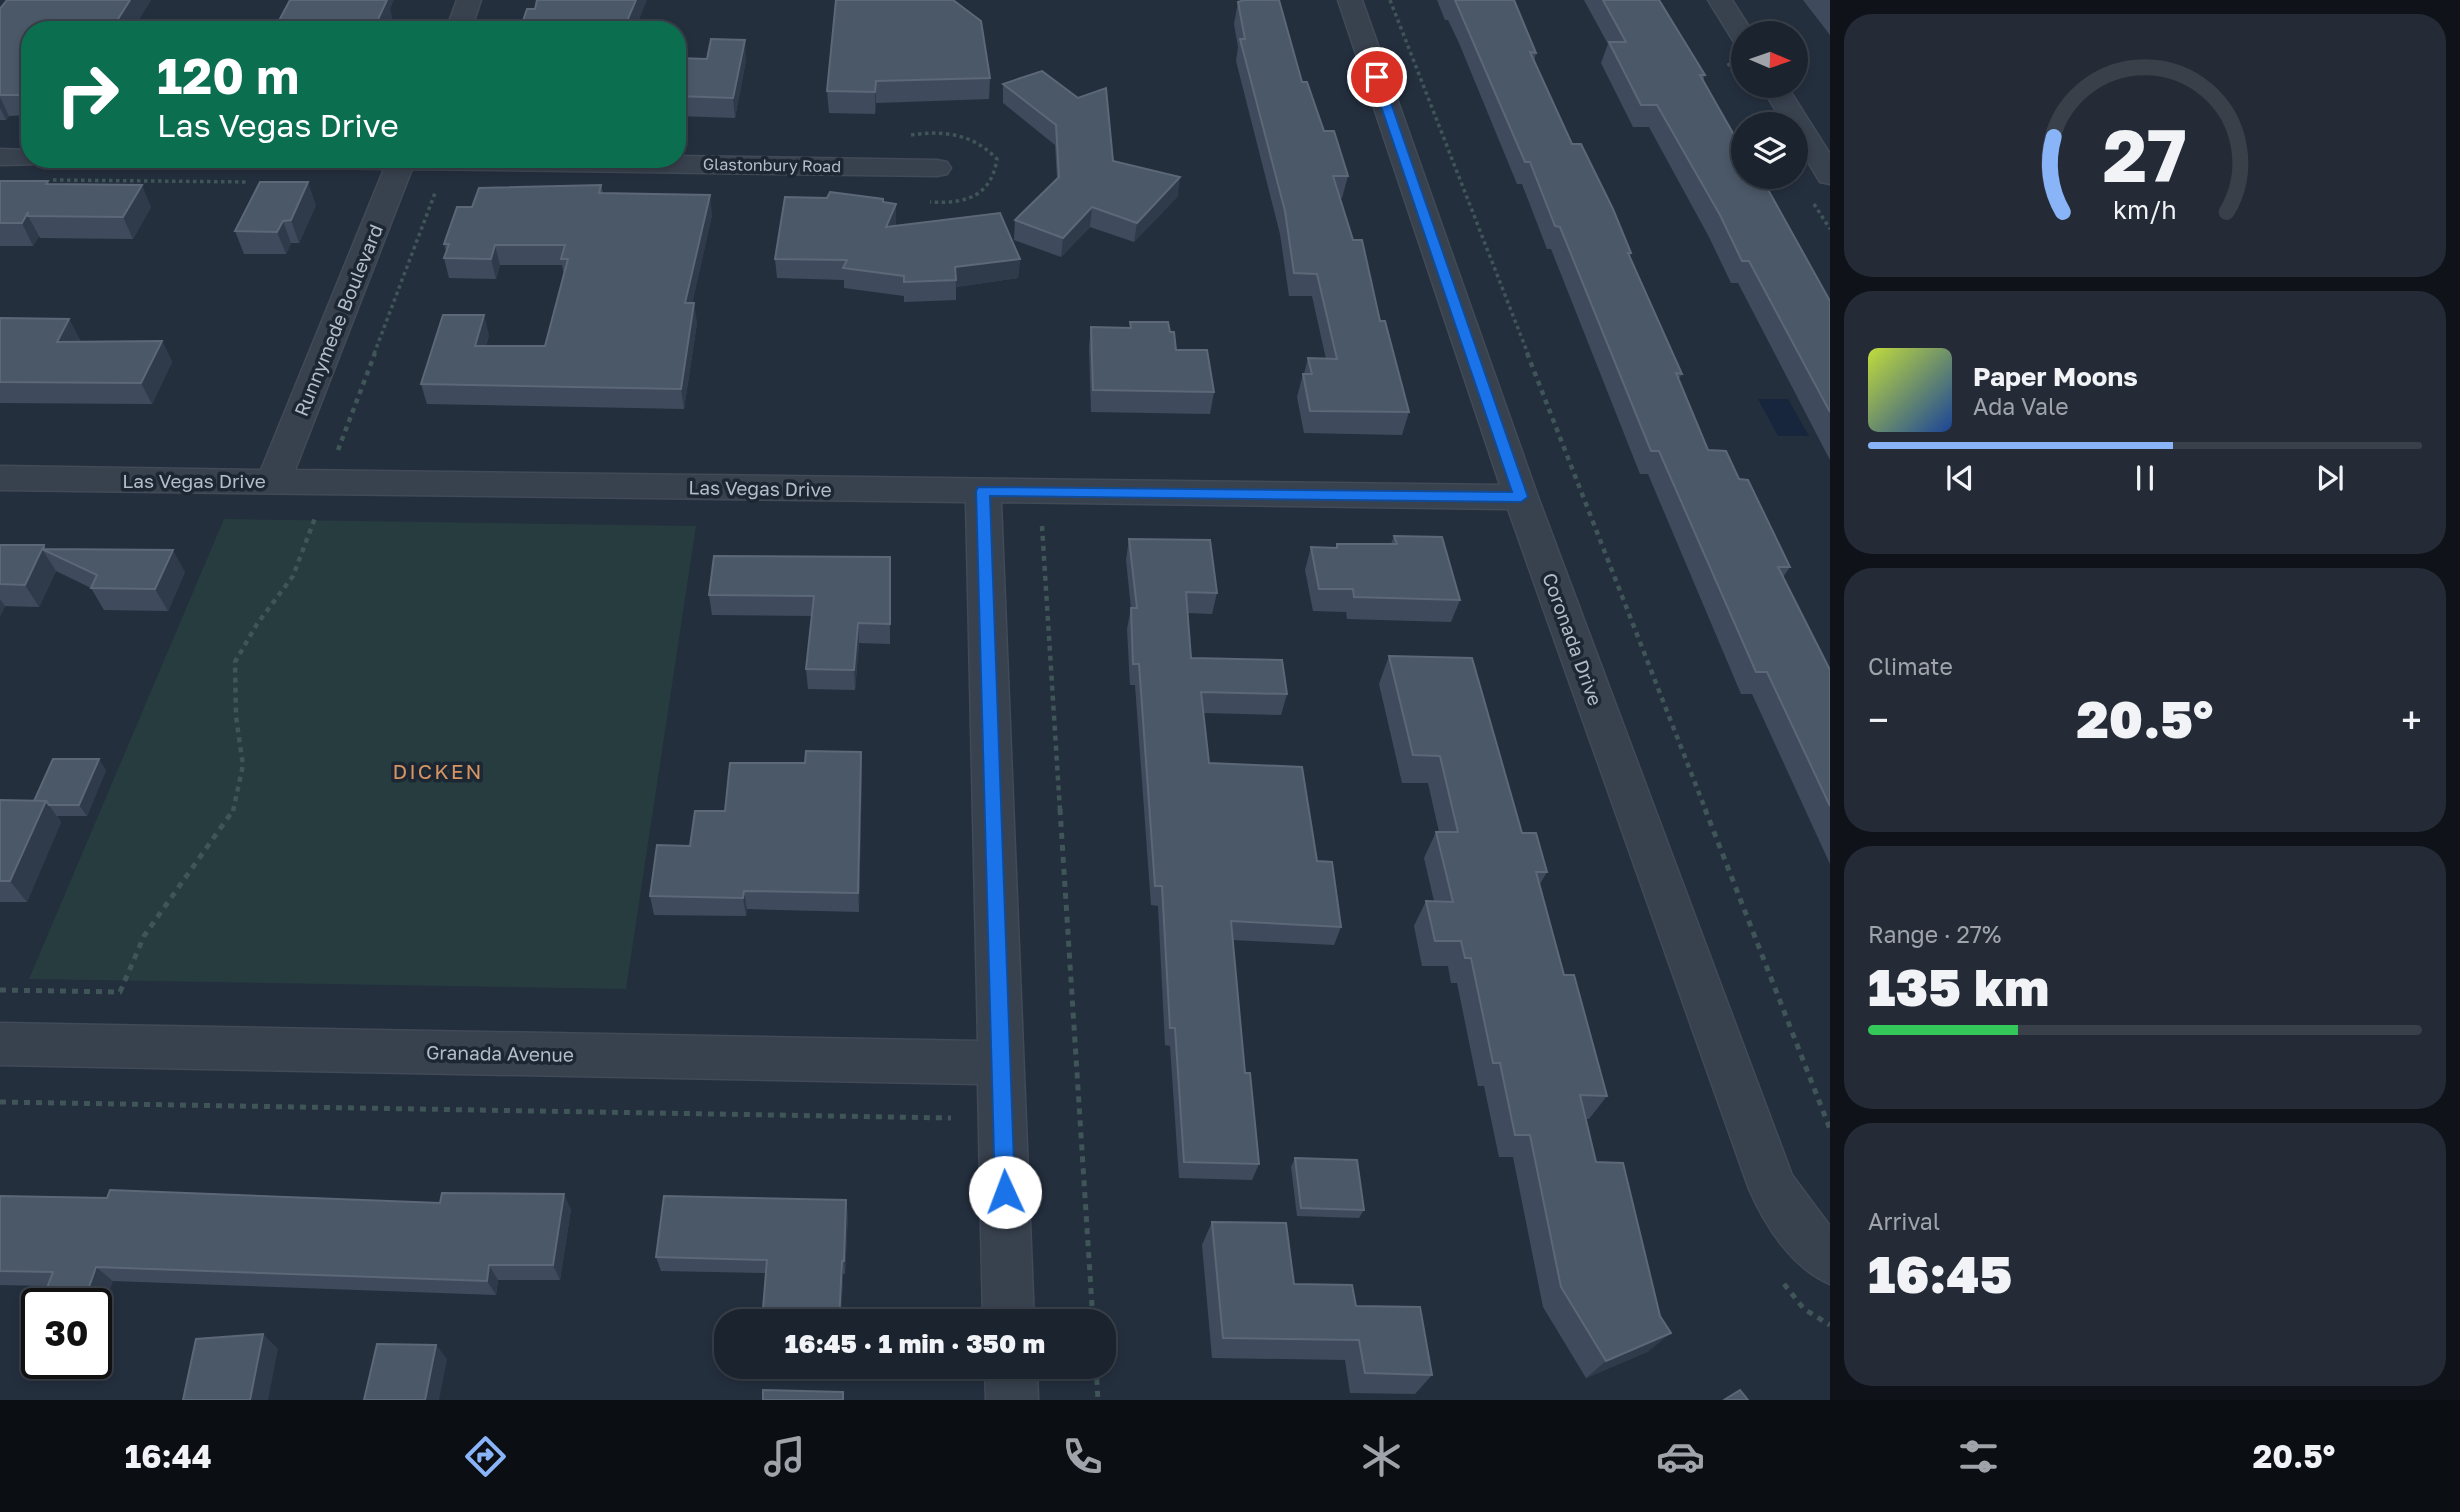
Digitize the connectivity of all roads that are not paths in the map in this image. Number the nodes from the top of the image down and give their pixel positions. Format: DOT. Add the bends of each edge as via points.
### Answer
graph roads {
  1 [pos="469,0"];
  2 [pos="1350,0"];
  3 [pos="1720,0"];
  4 [pos="461,21"];
  5 [pos="1733,21"];
  6 [pos="1781,98"];
  7 [pos="0,158"];
  8 [pos="21,158"];
  9 [pos="686,164"];
  10 [pos="399,168"];
  11 [pos="937,168"];
  12 [pos="1830,176"];
  13 [pos="0,478"];
  14 [pos="274,480"];
  15 [pos="1521,497"];
  16 [pos="983,508"];
  17 [pos="0,1044"];
  18 [pos="1000,1063"];
  19 [pos="1830,1259"];
  20 [pos="1009,1309"];
  21 [pos="1011,1379"];
  22 [pos="1012,1400"];
  1 -- 4 [label="street"];
  2 -- 15 [label="street, Coronada Drive"];
  3 -- 5 [label="street"];
  6 -- 12 [label="street"];
  7 -- 8 [label="street"];
  9 -- 11 [label="street, Glastonbury Road"];
  10 -- 14 [label="street, Runnymede Boulevard"];
  13 -- 14 [label="street, Las Vegas Drive"];
  14 -- 16 [label="street, Las Vegas Drive"];
  15 -- 16 [label="street, Las Vegas Drive"];
  15 -- 19 [label="street, Coronada Drive" via="1773,1189 1807,1238"];
  16 -- 18 [label="street"];
  17 -- 18 [label="street, Granada Avenue"];
  18 -- 20 [label="street"];
  21 -- 22 [label="street"];
}
